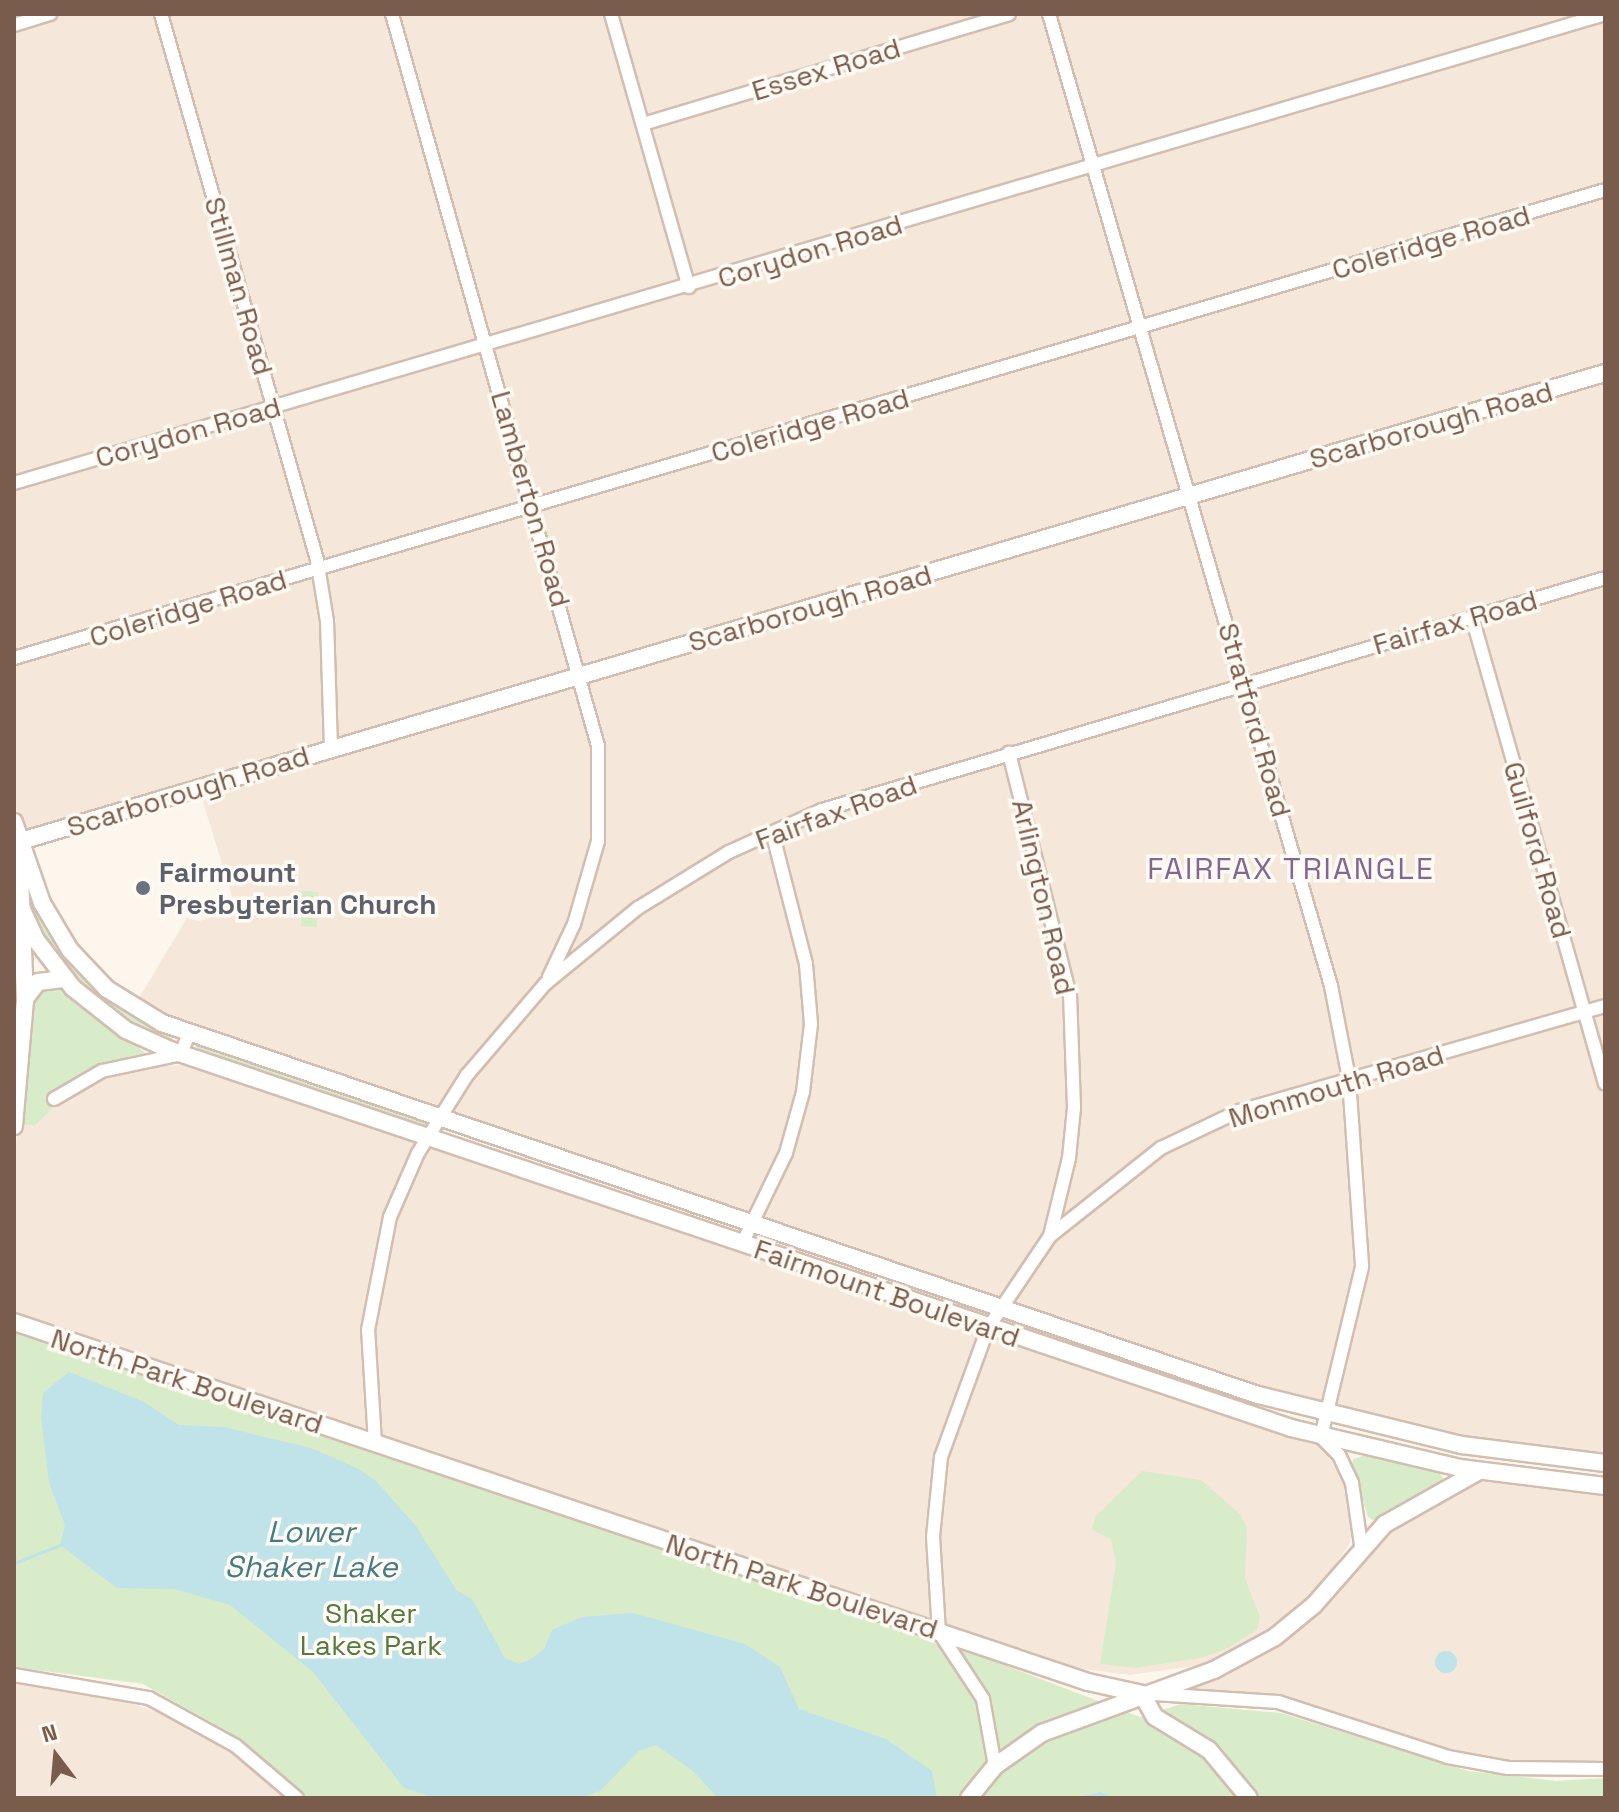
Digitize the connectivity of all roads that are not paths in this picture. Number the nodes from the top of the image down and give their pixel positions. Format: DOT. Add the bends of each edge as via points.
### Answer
graph roads {
  1 [pos="50,14"];
  2 [pos="161,14"];
  3 [pos="392,14"];
  4 [pos="611,14"];
  5 [pos="1009,14"];
  6 [pos="1049,14"];
  7 [pos="1605,14"];
  8 [pos="14,25"];
  9 [pos="643,124"];
  10 [pos="1093,166"];
  11 [pos="1605,190"];
  12 [pos="689,287"];
  13 [pos="1138,328"];
  14 [pos="487,344"];
  15 [pos="1605,373"];
  16 [pos="274,407"];
  17 [pos="14,483"];
  18 [pos="1188,497"];
  19 [pos="533,507"];
  20 [pos="319,569"];
  21 [pos="1605,578"];
  22 [pos="1472,617"];
  23 [pos="14,658"];
  24 [pos="582,675"];
  25 [pos="1246,683"];
  26 [pos="331,749"];
  27 [pos="1009,753"];
  28 [pos="14,822"];
  29 [pos="772,832"];
  30 [pos="17,842"];
  31 [pos="14,892"];
  32 [pos="23,915"];
  33 [pos="574,924"];
  34 [pos="599,939"];
  35 [pos="63,979"];
  36 [pos="545,984"];
  37 [pos="25,999"];
  38 [pos="1605,1006"];
  39 [pos="1585,1012"];
  40 [pos="189,1033"];
  41 [pos="181,1054"];
  42 [pos="1349,1079"];
  43 [pos="1605,1083"];
  44 [pos="54,1099"];
  45 [pos="15,1118"];
  46 [pos="441,1118"];
  47 [pos="429,1138"];
  48 [pos="752,1223"];
  49 [pos="1050,1236"];
  50 [pos="742,1244"];
  51 [pos="999,1307"];
  52 [pos="14,1322"];
  53 [pos="988,1328"];
  54 [pos="1328,1415"];
  55 [pos="1321,1437"];
  56 [pos="375,1443"];
  57 [pos="1499,1451"];
  58 [pos="1605,1463"];
  59 [pos="1479,1471"];
  60 [pos="1604,1481"];
  61 [pos="1361,1545"];
  62 [pos="939,1632"];
  63 [pos="14,1675"];
  64 [pos="1142,1694"];
  65 [pos="995,1766"];
  66 [pos="1605,1769"];
  67 [pos="297,1798"];
  68 [pos="969,1798"];
  69 [pos="1249,1798"];
  1 -- 8 [label="street"];
  2 -- 16 [label="street, Stillman Road"];
  3 -- 14 [label="street, Lamberton Road"];
  4 -- 9 [label="street"];
  5 -- 9 [label="street, Essex Road"];
  6 -- 10 [label="street, Stratford Road"];
  7 -- 10 [label="street, Corydon Road"];
  9 -- 12 [label="street"];
  10 -- 12 [label="street, Corydon Road"];
  10 -- 13 [label="street, Stratford Road"];
  11 -- 13 [label="street, Coleridge Road"];
  12 -- 14 [label="street, Corydon Road"];
  13 -- 18 [label="street, Stratford Road"];
  13 -- 19 [label="street, Coleridge Road"];
  14 -- 16 [label="street, Corydon Road"];
  14 -- 19 [label="street, Lamberton Road"];
  15 -- 18 [label="main road, Scarborough Road"];
  16 -- 17 [label="street, Corydon Road"];
  16 -- 20 [label="street, Stillman Road"];
  18 -- 24 [label="main road, Scarborough Road"];
  18 -- 25 [label="street, Stratford Road"];
  19 -- 20 [label="street, Coleridge Road"];
  19 -- 24 [label="street, Lamberton Road"];
  20 -- 23 [label="street, Coleridge Road"];
  20 -- 26 [label="street, Stillman Road" via="330,656"];
  21 -- 22 [label="street, Fairfax Road"];
  22 -- 25 [label="street, Fairfax Road"];
  22 -- 39 [label="street, Guilford Road"];
  24 -- 26 [label="main road, Scarborough Road"];
  24 -- 33 [label="street, Lamberton Road" via="598,746 601,808 598,841"];
  25 -- 27 [label="street, Fairfax Road"];
  25 -- 42 [label="street, Stratford Road" via="1331,986"];
  26 -- 30 [label="main road, Scarborough Road"];
  27 -- 29 [label="street, Fairfax Road" via="822,810"];
  27 -- 49 [label="street, Arlington Road" via="1070,996 1074,1108 1069,1158"];
  28 -- 30 [label="main road, Fairmount Boulevard"];
  29 -- 34 [label="street, Fairfax Road" via="675,883"];
  29 -- 48 [label="street" via="806,964 811,1024 803,1092 786,1153"];
  30 -- 32 [label="main road"];
  30 -- 40 [label="main road, Fairmount Boulevard" via="47,913 79,961 139,1011"];
  31 -- 32 [label="main road, Fairmount Boulevard"];
  32 -- 35 [label="main road, Fairmount Boulevard"];
  32 -- 37 [label="main road"];
  33 -- 34 [label="street"];
  33 -- 36 [label="street, Lamberton Road"];
  34 -- 36 [label="street, Fairfax Road"];
  35 -- 37 [label="main road" via="38,982"];
  35 -- 41 [label="main road, Fairmount Boulevard" via="114,1023"];
  36 -- 46 [label="street, Fairfax Road" via="467,1075"];
  37 -- 45 [label="main road"];
  38 -- 39 [label="street, Monmouth Road"];
  39 -- 42 [label="street, Monmouth Road"];
  39 -- 43 [label="street, Guilford Road"];
  40 -- 41 [label="street"];
  40 -- 46 [label="main road, Fairmount Boulevard"];
  41 -- 44 [label="street" via="102,1071"];
  41 -- 47 [label="main road, Fairmount Boulevard"];
  42 -- 49 [label="street, Monmouth Road" via="1239,1111 1161,1148"];
  42 -- 54 [label="street, Stratford Road" via="1362,1267"];
  46 -- 47 [label="street, Fairfax Road"];
  46 -- 48 [label="main road, Fairmount Boulevard"];
  47 -- 50 [label="main road, Fairmount Boulevard"];
  47 -- 56 [label="street, Fairfax Road" via="390,1217 378,1272 367,1380"];
  48 -- 50 [label="street"];
  48 -- 51 [label="main road, Fairmount Boulevard"];
  49 -- 51 [label="street, Arlington Road"];
  50 -- 53 [label="main road, Fairmount Boulevard"];
  51 -- 53 [label="street, Arlington Road"];
  51 -- 54 [label="main road, Fairmount Boulevard"];
  52 -- 56 [label="main road, North Park Boulevard"];
  53 -- 55 [label="main road, Fairmount Boulevard"];
  53 -- 62 [label="street, Arlington Road" via="941,1457 933,1537"];
  54 -- 55 [label="street, Stratford Road"];
  54 -- 57 [label="main road, Fairmount Boulevard"];
  55 -- 59 [label="main road, Fairmount Boulevard"];
  55 -- 61 [label="street" via="1339,1455 1352,1483"];
  56 -- 62 [label="main road, North Park Boulevard"];
  57 -- 58 [label="main road, Fairmount Boulevard"];
  57 -- 59 [label="main road"];
  59 -- 60 [label="main road, Fairmount Boulevard"];
  59 -- 61 [label="main road" via="1405,1509"];
  61 -- 64 [label="main road" via="1314,1605 1275,1637 1214,1670"];
  62 -- 64 [label="main road, North Park Boulevard" via="1088,1682"];
  62 -- 65 [label="street, Arlington Road" via="983,1699"];
  63 -- 67 [label="street" via="149,1698 236,1746"];
  64 -- 65 [label="main road" via="1042,1733"];
  64 -- 66 [label="street, North Park Boulevard" via="1278,1702 1448,1757 1508,1768"];
  64 -- 69 [label="main road" via="1155,1717 1209,1750"];
  65 -- 68 [label="main road"];
}
